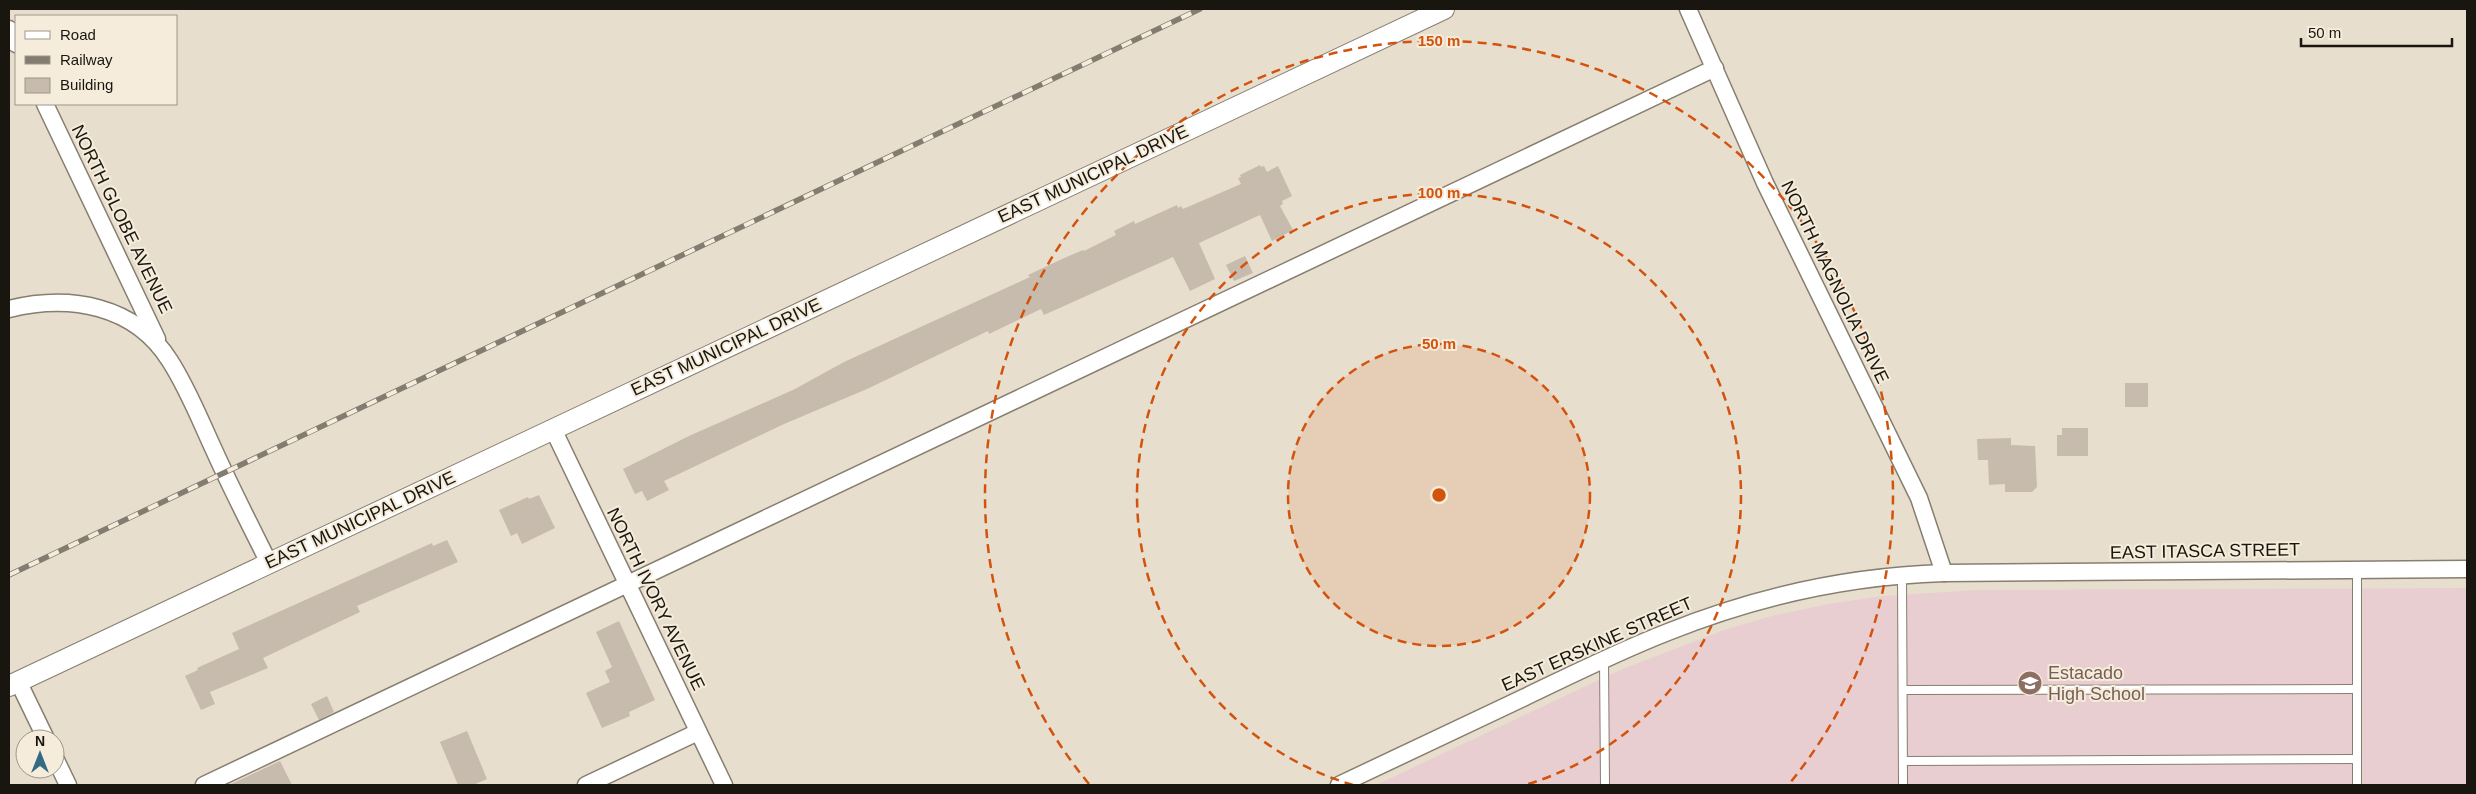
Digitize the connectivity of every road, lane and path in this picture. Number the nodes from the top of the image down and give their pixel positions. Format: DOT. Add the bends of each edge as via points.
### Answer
graph roads {
  1 [pos="1444,9"];
  2 [pos="1688,9"];
  3 [pos="9,29"];
  4 [pos="15,42"];
  5 [pos="1714,68"];
  6 [pos="45,105"];
  7 [pos="9,308"];
  8 [pos="164,352"];
  9 [pos="553,429"];
  10 [pos="268,563"];
  11 [pos="2467,569"];
  12 [pos="2357,570"];
  13 [pos="1944,573"];
  14 [pos="1902,574"];
  15 [pos="627,584"];
  16 [pos="1604,659"];
  17 [pos="14,683"];
  18 [pos="2357,689"];
  19 [pos="1903,690"];
  20 [pos="40,729"];
  21 [pos="698,732"];
  22 [pos="2357,759"];
  23 [pos="1903,761"];
  24 [pos="204,785"];
  25 [pos="586,785"];
  26 [pos="724,785"];
  27 [pos="1339,785"];
  28 [pos="1605,785"];
  29 [pos="1902,785"];
  30 [pos="2357,785"];
  1 -- 9 [label="street, EAST MUNICIPAL DRIVE"];
  2 -- 5 [label="street, NORTH MAGNOLIA DRIVE"];
  3 -- 4 [label="street"];
  5 -- 13 [label="street, NORTH MAGNOLIA DRIVE" via="1765,183 1918,498"];
  5 -- 15 [label="street"];
  6 -- 8 [label="street, NORTH GLOBE AVENUE"];
  7 -- 8 [label="street" via="59,302 100,308 129,319"];
  8 -- 10 [label="street" via="184,384"];
  9 -- 10 [label="street, EAST MUNICIPAL DRIVE"];
  9 -- 15 [label="street, NORTH IVORY AVENUE"];
  10 -- 17 [label="street, EAST MUNICIPAL DRIVE"];
  11 -- 12 [label="street, EAST ITASCA STREET"];
  12 -- 13 [label="street, EAST ITASCA STREET"];
  12 -- 18 [label="lane"];
  13 -- 14 [label="street, EAST ERSKINE STREET"];
  14 -- 16 [label="street, EAST ERSKINE STREET" via="1780,596 1669,631"];
  14 -- 19 [label="lane"];
  15 -- 21 [label="street, NORTH IVORY AVENUE"];
  15 -- 24 [label="street"];
  16 -- 27 [label="street, EAST ERSKINE STREET"];
  16 -- 28 [label="lane"];
  17 -- 20 [label="street"];
  18 -- 19 [label="lane"];
  18 -- 22 [label="lane"];
  19 -- 23 [label="lane"];
  21 -- 25 [label="street"];
  21 -- 26 [label="street, NORTH IVORY AVENUE"];
  22 -- 23 [label="lane"];
  22 -- 30 [label="lane"];
  23 -- 29 [label="lane"];
}
